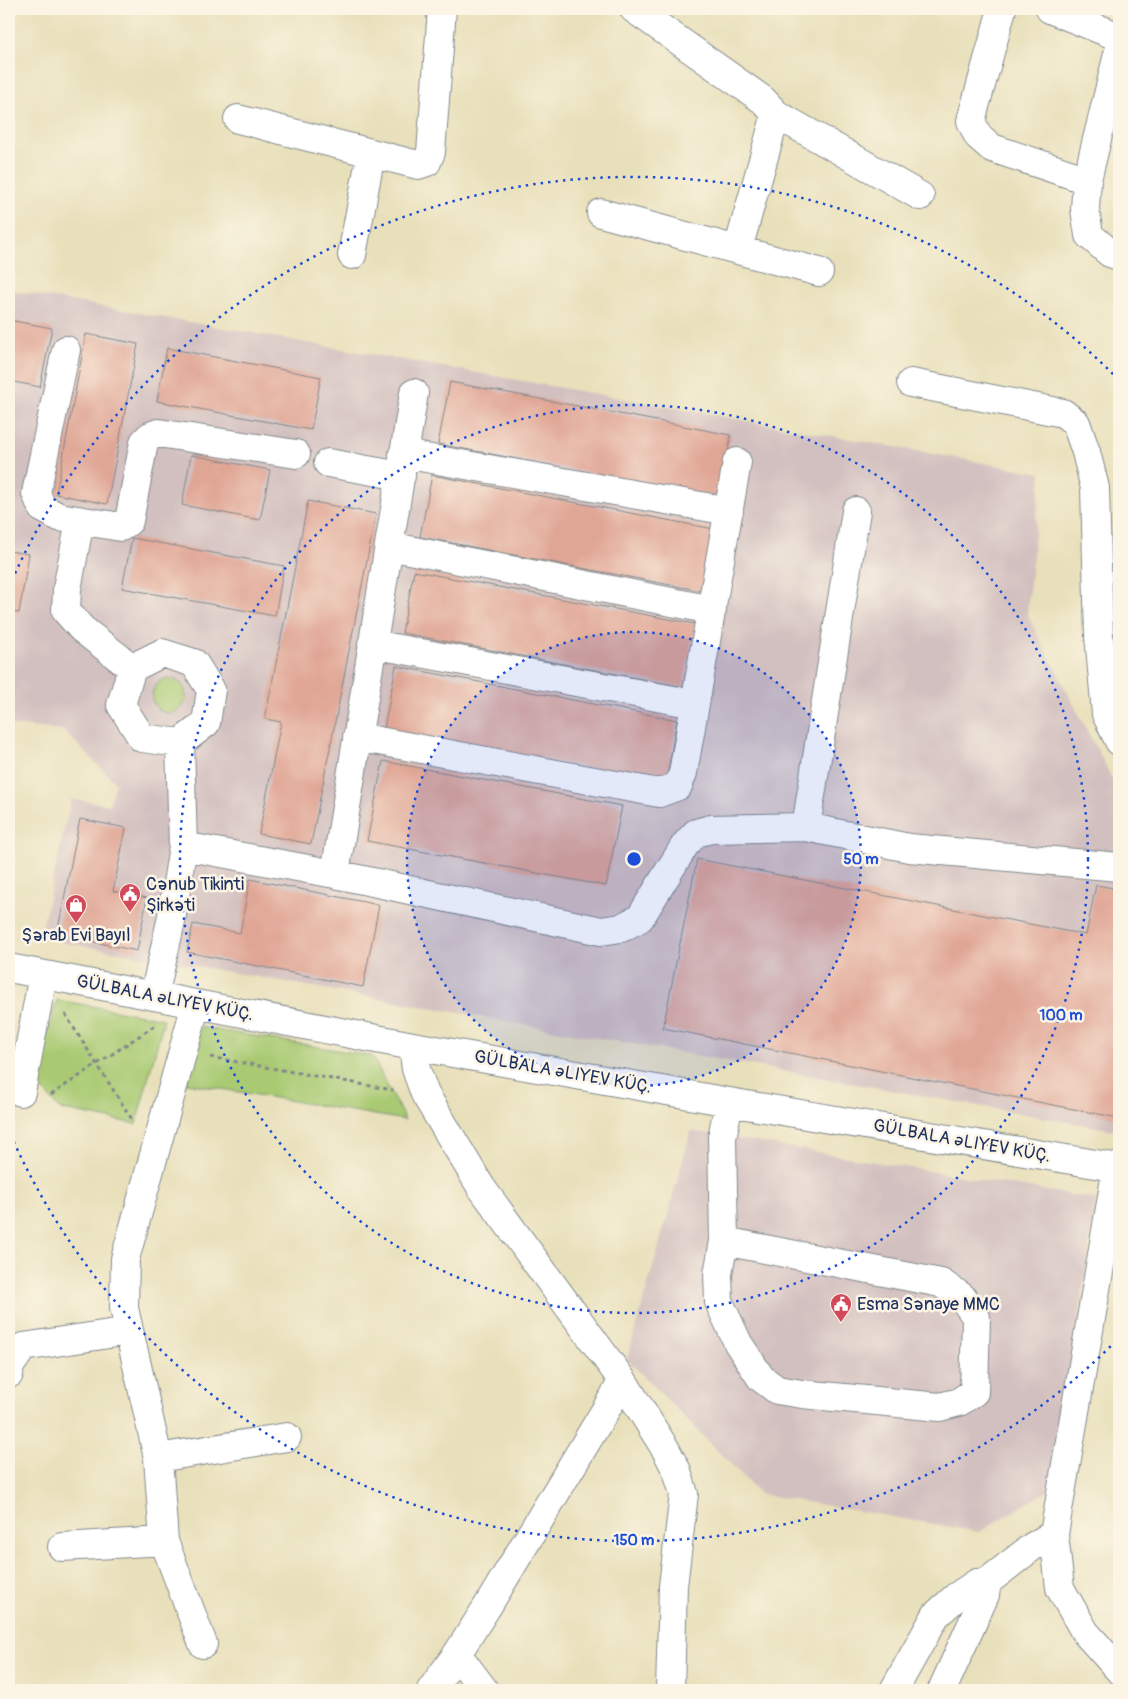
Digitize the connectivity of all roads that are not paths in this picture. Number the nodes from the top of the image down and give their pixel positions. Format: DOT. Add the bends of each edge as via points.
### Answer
graph roads {
  1 [pos="442,9"];
  2 [pos="634,9"];
  3 [pos="1002,9"];
  4 [pos="1050,9"];
  5 [pos="1119,37"];
  6 [pos="1119,50"];
  7 [pos="776,114"];
  8 [pos="238,119"];
  9 [pos="371,154"];
  10 [pos="1087,180"];
  11 [pos="920,196"];
  12 [pos="601,213"];
  13 [pos="738,249"];
  14 [pos="352,255"];
  15 [pos="1119,256"];
  16 [pos="819,272"];
  17 [pos="66,350"];
  18 [pos="911,382"];
  19 [pos="414,393"];
  20 [pos="296,454"];
  21 [pos="328,462"];
  22 [pos="737,462"];
  23 [pos="402,465"];
  24 [pos="729,511"];
  25 [pos="856,512"];
  26 [pos="80,521"];
  27 [pos="389,546"];
  28 [pos="712,610"];
  29 [pos="372,644"];
  30 [pos="132,668"];
  31 [pos="695,704"];
  32 [pos="357,737"];
  33 [pos="1119,741"];
  34 [pos="180,743"];
  35 [pos="806,827"];
  36 [pos="183,846"];
  37 [pos="1119,867"];
  38 [pos="335,874"];
  39 [pos="9,968"];
  40 [pos="43,975"];
  41 [pos="154,996"];
  42 [pos="196,1004"];
  43 [pos="413,1046"];
  44 [pos="21,1092"];
  45 [pos="729,1102"];
  46 [pos="1118,1167"];
  47 [pos="724,1241"];
  48 [pos="129,1331"];
  49 [pos="9,1374"];
  50 [pos="623,1381"];
  51 [pos="287,1437"];
  52 [pos="158,1458"];
  53 [pos="1054,1534"];
  54 [pos="164,1542"];
  55 [pos="62,1547"];
  56 [pos="987,1582"];
  57 [pos="203,1644"];
  58 [pos="458,1654"];
  59 [pos="1119,1670"];
  60 [pos="431,1690"];
  61 [pos="484,1690"];
  62 [pos="670,1690"];
  63 [pos="894,1690"];
  64 [pos="942,1690"];
  1 -- 9 [label="street" via="428,162 418,165"];
  2 -- 7 [label="street" via="763,100"];
  3 -- 10 [label="street" via="971,121 978,136 992,148"];
  4 -- 5 [label="street"];
  6 -- 10 [label="street"];
  7 -- 11 [label="street"];
  7 -- 13 [label="street"];
  8 -- 9 [label="street"];
  9 -- 14 [label="street"];
  10 -- 15 [label="street" via="1085,209 1089,235 1110,253"];
  12 -- 13 [label="street"];
  13 -- 16 [label="street"];
  17 -- 26 [label="street" via="36,493 42,508 59,517"];
  18 -- 33 [label="street" via="1063,413 1076,423 1095,488 1098,636 1106,714"];
  19 -- 23 [label="street"];
  20 -- 26 [label="street" via="158,433 144,442 129,522 121,527"];
  21 -- 23 [label="street"];
  22 -- 24 [label="street"];
  23 -- 24 [label="street"];
  23 -- 27 [label="street"];
  24 -- 28 [label="street"];
  25 -- 35 [label="street"];
  26 -- 30 [label="street" via="66,611 82,629"];
  27 -- 28 [label="street"];
  27 -- 29 [label="street"];
  28 -- 31 [label="street"];
  29 -- 31 [label="street"];
  29 -- 32 [label="street"];
  30 -- 34 [label="street" via="121,705 142,738"];
  30 -- 34 [label="street" via="162,653 194,663 212,690 206,723"];
  31 -- 32 [label="street" via="678,786 659,793"];
  32 -- 38 [label="street"];
  34 -- 36 [label="street"];
  35 -- 37 [label="street" via="909,848"];
  35 -- 38 [label="street" via="711,829 696,833 685,845 640,918 621,928 608,930"];
  36 -- 38 [label="street"];
  36 -- 41 [label="street" via="171,922"];
  39 -- 40 [label="street, GÜLBALA ƏLIYEV KÜÇ."];
  40 -- 41 [label="street, GÜLBALA ƏLIYEV KÜÇ."];
  40 -- 44 [label="street"];
  41 -- 42 [label="street, GÜLBALA ƏLIYEV KÜÇ."];
  42 -- 43 [label="street, GÜLBALA ƏLIYEV KÜÇ."];
  42 -- 48 [label="street" via="126,1259 124,1308"];
  43 -- 45 [label="street, GÜLBALA ƏLIYEV KÜÇ."];
  43 -- 50 [label="street" via="416,1069 425,1094 481,1187"];
  45 -- 46 [label="street, GÜLBALA ƏLIYEV KÜÇ."];
  45 -- 47 [label="street" via="722,1138"];
  46 -- 53 [label="street"];
  47 -- 47 [label="street" via="718,1274 719,1302 738,1343 761,1378 777,1390 940,1407 959,1402 974,1392 976,1317 962,1298 941,1283"];
  48 -- 49 [label="street" via="23,1347 10,1366"];
  48 -- 52 [label="street"];
  50 -- 58 [label="street"];
  50 -- 62 [label="street" via="678,1471 684,1494 673,1586"];
  51 -- 52 [label="street"];
  52 -- 54 [label="street"];
  53 -- 56 [label="street"];
  53 -- 59 [label="street" via="1060,1588 1085,1632"];
  54 -- 55 [label="street"];
  54 -- 57 [label="street"];
  56 -- 63 [label="street" via="977,1583 936,1615"];
  56 -- 64 [label="street" via="985,1594"];
  58 -- 60 [label="street"];
  58 -- 61 [label="street"];
}
